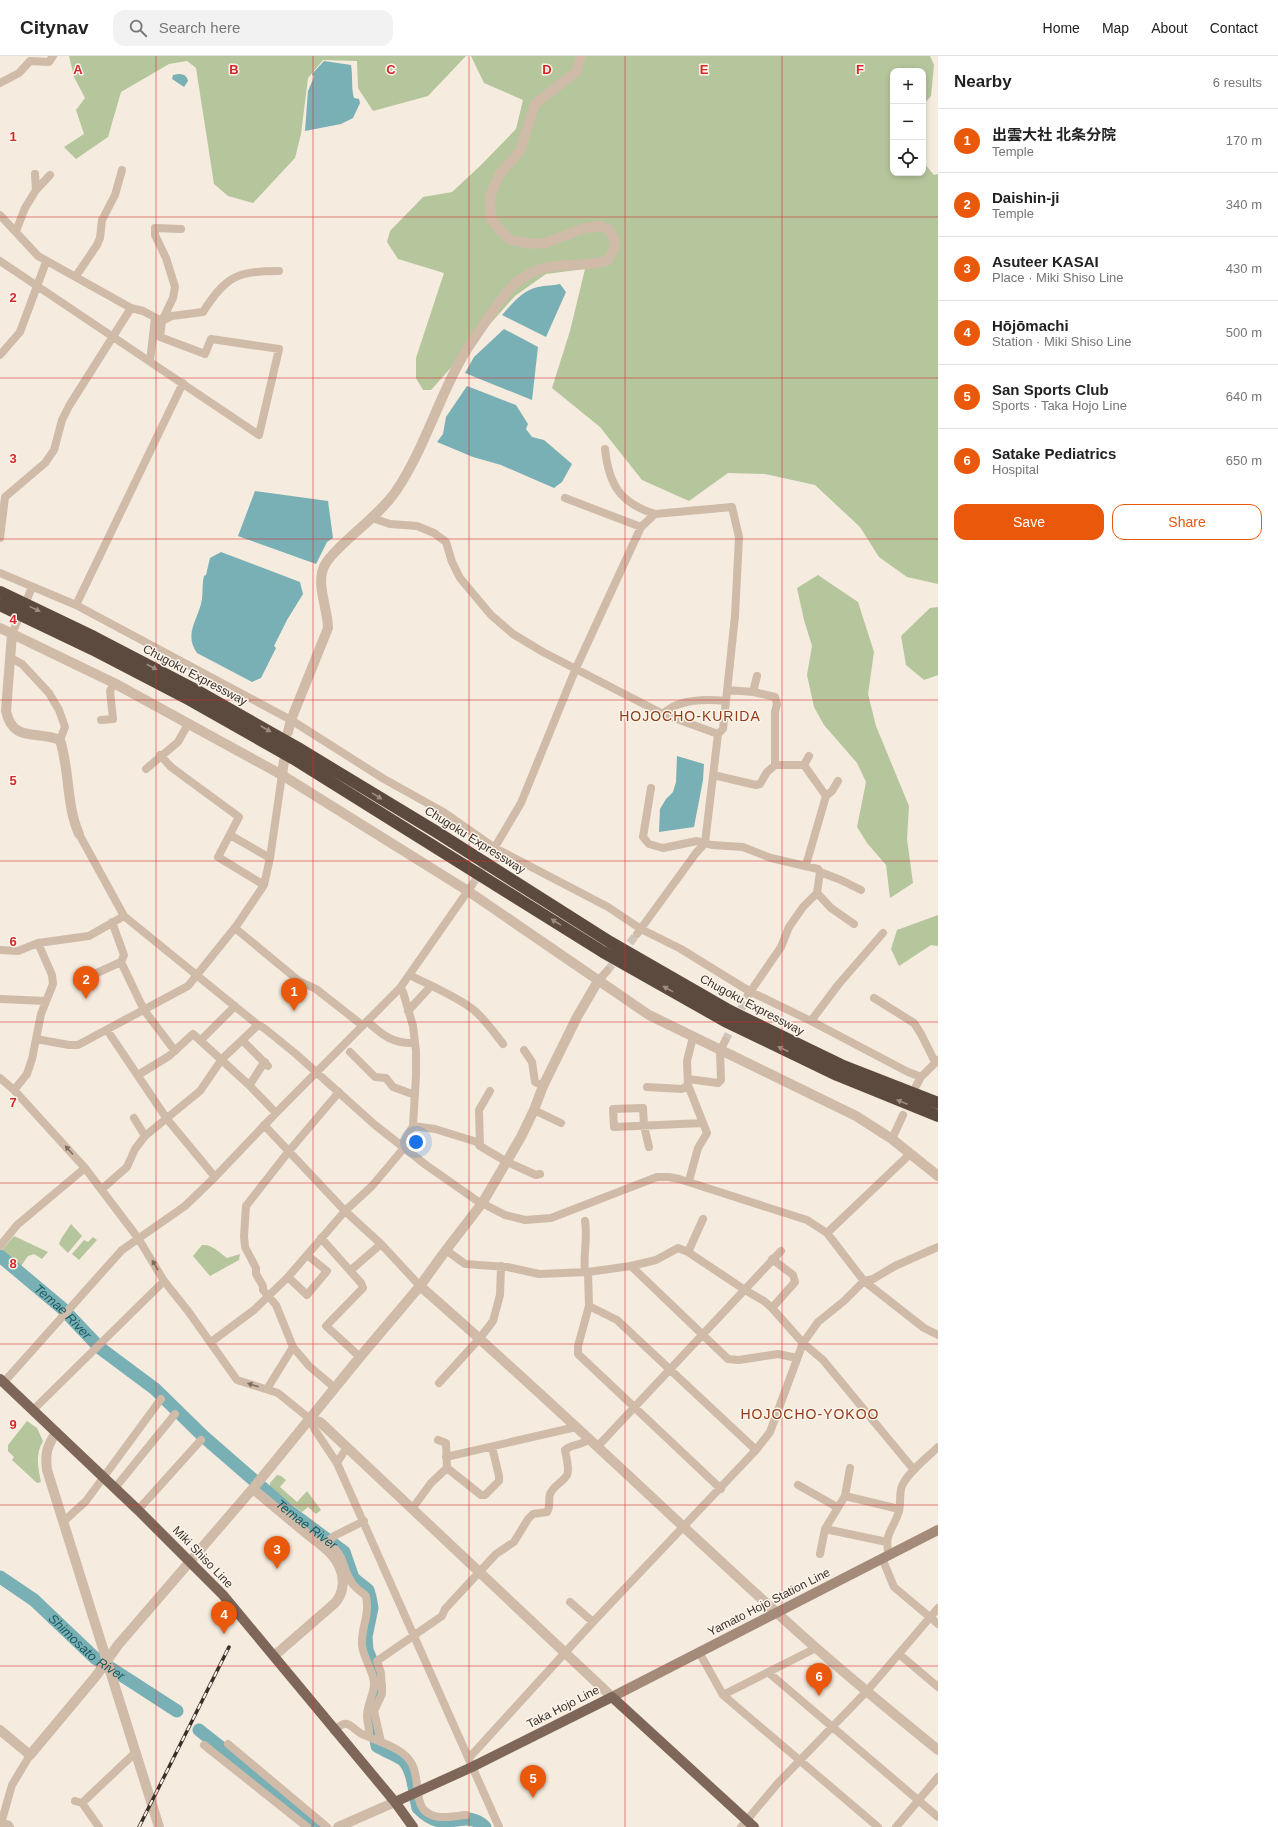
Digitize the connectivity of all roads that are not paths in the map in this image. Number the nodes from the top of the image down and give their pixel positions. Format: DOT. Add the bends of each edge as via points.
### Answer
graph roads {
  1 [pos="53,56"];
  2 [pos="581,56"];
  3 [pos="0,83"];
  4 [pos="122,170"];
  5 [pos="35,174"];
  6 [pos="50,175"];
  7 [pos="36,190"];
  8 [pos="0,215"];
  9 [pos="181,229"];
  10 [pos="16,231"];
  11 [pos="0,261"];
  12 [pos="46,262"];
  13 [pos="280,271"];
  14 [pos="76,276"];
  15 [pos="37,285"];
  16 [pos="131,308"];
  17 [pos="158,320"];
  18 [pos="114,337"];
  19 [pos="0,355"];
  20 [pos="150,361"];
  21 [pos="183,383"];
  22 [pos="605,450"];
  23 [pos="565,498"];
  24 [pos="655,514"];
  25 [pos="372,518"];
  26 [pos="641,527"];
  27 [pos="0,538"];
  28 [pos="0,574"];
  29 [pos="32,587"];
  30 [pos="0,592"];
  31 [pos="28,597"];
  32 [pos="0,605"];
  33 [pos="76,605"];
  34 [pos="17,622"];
  35 [pos="0,628"];
  36 [pos="12,634"];
  37 [pos="10,658"];
  38 [pos="576,668"];
  39 [pos="758,676"];
  40 [pos="114,683"];
  41 [pos="727,690"];
  42 [pos="753,692"];
  43 [pos="726,701"];
  44 [pos="663,714"];
  45 [pos="101,720"];
  46 [pos="291,720"];
  47 [pos="188,724"];
  48 [pos="288,732"];
  49 [pos="718,734"];
  50 [pos="60,740"];
  51 [pos="160,756"];
  52 [pos="809,756"];
  53 [pos="284,761"];
  54 [pos="804,764"];
  55 [pos="775,765"];
  56 [pos="146,769"];
  57 [pos="282,775"];
  58 [pos="713,775"];
  59 [pos="838,781"];
  60 [pos="651,788"];
  61 [pos="826,796"];
  62 [pos="79,834"];
  63 [pos="230,834"];
  64 [pos="705,843"];
  65 [pos="493,850"];
  66 [pos="270,858"];
  67 [pos="806,865"];
  68 [pos="820,872"];
  69 [pos="264,885"];
  70 [pos="470,888"];
  71 [pos="861,890"];
  72 [pos="817,894"];
  73 [pos="124,916"];
  74 [pos="112,922"];
  75 [pos="854,924"];
  76 [pos="235,928"];
  77 [pos="639,932"];
  78 [pos="883,932"];
  79 [pos="38,943"];
  80 [pos="0,950"];
  81 [pos="121,962"];
  82 [pos="607,970"];
  83 [pos="197,975"];
  84 [pos="409,975"];
  85 [pos="598,980"];
  86 [pos="77,982"];
  87 [pos="431,986"];
  88 [pos="400,988"];
  89 [pos="748,993"];
  90 [pos="874,998"];
  91 [pos="0,999"];
  92 [pos="46,1002"];
  93 [pos="235,1006"];
  94 [pos="144,1010"];
  95 [pos="408,1010"];
  96 [pos="811,1021"];
  97 [pos="365,1023"];
  98 [pos="258,1025"];
  99 [pos="107,1030"];
  100 [pos="693,1037"];
  101 [pos="36,1039"];
  102 [pos="201,1040"];
  103 [pos="725,1040"];
  104 [pos="243,1041"];
  105 [pos="415,1043"];
  106 [pos="502,1044"];
  107 [pos="524,1050"];
  108 [pos="720,1050"];
  109 [pos="175,1051"];
  110 [pos="350,1052"];
  111 [pos="222,1059"];
  112 [pos="937,1061"];
  113 [pos="317,1073"];
  114 [pos="138,1075"];
  115 [pos="921,1077"];
  116 [pos="0,1078"];
  117 [pos="688,1082"];
  118 [pos="249,1085"];
  119 [pos="543,1086"];
  120 [pos="916,1086"];
  121 [pos="647,1087"];
  122 [pos="14,1090"];
  123 [pos="490,1091"];
  124 [pos="340,1092"];
  125 [pos="415,1095"];
  126 [pos="938,1104"];
  127 [pos="534,1110"];
  128 [pos="276,1113"];
  129 [pos="903,1115"];
  130 [pos="938,1116"];
  131 [pos="134,1118"];
  132 [pos="167,1119"];
  133 [pos="561,1123"];
  134 [pos="703,1123"];
  135 [pos="264,1125"];
  136 [pos="413,1126"];
  137 [pos="145,1136"];
  138 [pos="892,1138"];
  139 [pos="480,1146"];
  140 [pos="403,1147"];
  141 [pos="649,1147"];
  142 [pos="289,1151"];
  143 [pos="910,1154"];
  144 [pos="507,1162"];
  145 [pos="85,1168"];
  146 [pos="540,1174"];
  147 [pos="938,1176"];
  148 [pos="215,1177"];
  149 [pos="690,1177"];
  150 [pos="102,1189"];
  151 [pos="483,1202"];
  152 [pos="345,1211"];
  153 [pos="703,1219"];
  154 [pos="585,1221"];
  155 [pos="827,1233"];
  156 [pos="138,1238"];
  157 [pos="321,1238"];
  158 [pos="381,1244"];
  159 [pos="0,1246"];
  160 [pos="938,1247"];
  161 [pos="446,1250"];
  162 [pos="781,1251"];
  163 [pos="688,1252"];
  164 [pos="307,1255"];
  165 [pos="772,1259"];
  166 [pos="501,1266"];
  167 [pos="631,1266"];
  168 [pos="351,1270"];
  169 [pos="587,1272"];
  170 [pos="288,1278"];
  171 [pos="164,1281"];
  172 [pos="864,1281"];
  173 [pos="420,1286"];
  174 [pos="745,1290"];
  175 [pos="269,1296"];
  176 [pos="589,1306"];
  177 [pos="772,1308"];
  178 [pos="702,1335"];
  179 [pos="938,1335"];
  180 [pos="480,1338"];
  181 [pos="210,1342"];
  182 [pos="803,1344"];
  183 [pos="293,1347"];
  184 [pos="360,1356"];
  185 [pos="797,1358"];
  186 [pos="669,1371"];
  187 [pos="2,1381"];
  188 [pos="439,1383"];
  189 [pos="335,1388"];
  190 [pos="267,1389"];
  191 [pos="161,1399"];
  192 [pos="633,1408"];
  193 [pos="33,1410"];
  194 [pos="175,1414"];
  195 [pos="310,1419"];
  196 [pos="576,1427"];
  197 [pos="56,1432"];
  198 [pos="589,1439"];
  199 [pos="201,1440"];
  200 [pos="438,1440"];
  201 [pos="598,1446"];
  202 [pos="347,1447"];
  203 [pos="492,1447"];
  204 [pos="938,1447"];
  205 [pos="756,1450"];
  206 [pos="446,1457"];
  207 [pos="337,1463"];
  208 [pos="447,1468"];
  209 [pos="850,1468"];
  210 [pos="914,1470"];
  211 [pos="103,1477"];
  212 [pos="798,1485"];
  213 [pos="115,1488"];
  214 [pos="253,1489"];
  215 [pos="720,1489"];
  216 [pos="845,1496"];
  217 [pos="837,1507"];
  218 [pos="412,1509"];
  219 [pos="899,1509"];
  220 [pos="138,1510"];
  221 [pos="364,1521"];
  222 [pos="63,1522"];
  223 [pos="684,1527"];
  224 [pos="825,1529"];
  225 [pos="938,1530"];
  226 [pos="887,1542"];
  227 [pos="820,1554"];
  228 [pos="885,1557"];
  229 [pos="190,1561"];
  230 [pos="478,1572"];
  231 [pos="570,1602"];
  232 [pos="938,1608"];
  233 [pos="776,1612"];
  234 [pos="930,1617"];
  235 [pos="593,1622"];
  236 [pos="938,1624"];
  237 [pos="413,1637"];
  238 [pos="816,1648"];
  239 [pos="699,1652"];
  240 [pos="566,1654"];
  241 [pos="899,1654"];
  242 [pos="274,1656"];
  243 [pos="108,1660"];
  244 [pos="769,1673"];
  245 [pos="938,1687"];
  246 [pos="867,1691"];
  247 [pos="723,1695"];
  248 [pos="612,1697"];
  249 [pos="832,1726"];
  250 [pos="0,1730"];
  251 [pos="334,1731"];
  252 [pos="369,1737"];
  253 [pos="381,1742"];
  254 [pos="228,1744"];
  255 [pos="204,1745"];
  256 [pos="938,1750"];
  257 [pos="136,1752"];
  258 [pos="30,1755"];
  259 [pos="247,1760"];
  260 [pos="799,1761"];
  261 [pos="470,1762"];
  262 [pos="238,1770"];
  263 [pos="938,1777"];
  264 [pos="418,1790"];
  265 [pos="918,1800"];
  266 [pos="395,1802"];
  267 [pos="466,1816"];
  268 [pos="938,1817"];
  269 [pos="1,1824"];
  270 [pos="747,1825"];
  271 [pos="10,1827"];
  272 [pos="99,1827"];
  273 [pos="159,1827"];
  274 [pos="307,1827"];
  275 [pos="327,1827"];
  276 [pos="338,1827"];
  277 [pos="413,1827"];
  278 [pos="499,1827"];
  279 [pos="878,1827"];
  280 [pos="896,1827"];
  1 -- 3 [label="street" via="49,62 30,61 19,73"];
  2 -- 25 [label="street" via="576,72 534,104 520,151 499,175 490,197 491,219 510,240 532,244 545,243 585,228 600,226 608,229 614,238 615,247 608,260 597,264 556,265 529,273 506,291 460,360 396,492"];
  4 -- 14 [label="street" via="115,195 102,220 97,246"];
  5 -- 7 [label="street"];
  6 -- 7 [label="street"];
  7 -- 10 [label="street"];
  8 -- 10 [label="street"];
  9 -- 17 [label="street" via="156,228 155,235 166,258 174,287 173,298"];
  10 -- 12 [label="street"];
  11 -- 15 [label="street"];
  12 -- 14 [label="street"];
  12 -- 15 [label="street"];
  13 -- 17 [label="street" via="256,271 234,277 216,291 203,312"];
  14 -- 16 [label="street"];
  15 -- 18 [label="street"];
  15 -- 19 [label="street" via="20,332"];
  16 -- 17 [label="street" via="143,311"];
  16 -- 18 [label="street"];
  17 -- 20 [label="street"];
  17 -- 21 [label="street" via="160,337 205,354 211,339 279,349 258,435"];
  18 -- 20 [label="street"];
  18 -- 27 [label="street" via="69,406 62,420 54,450 45,463 5,497"];
  20 -- 21 [label="street"];
  21 -- 33 [label="street"];
  22 -- 24 [label="street" via="606,463 616,489 626,500 640,509"];
  23 -- 26 [label="street"];
  24 -- 26 [label="street"];
  24 -- 41 [label="street" via="732,507 739,537 735,616"];
  25 -- 38 [label="street" via="390,524 417,526 434,533 446,542 460,578 491,615 513,634"];
  25 -- 46 [label="street" via="326,562 321,585 328,628"];
  26 -- 38 [label="street"];
  28 -- 29 [label="street"];
  29 -- 31 [label="street"];
  29 -- 33 [label="street"];
  30 -- 126 [label="highway, Chugoku Expressway, one-way" via="194,689 298,748 610,942 730,1011 841,1065"];
  130 -- 32 [label="highway, Chugoku Expressway, one-way" via="837,1075 725,1021 603,952 294,759 190,700"];
  33 -- 46 [label="street"];
  34 -- 36 [label="street"];
  35 -- 36 [label="street"];
  36 -- 37 [label="street"];
  36 -- 40 [label="street"];
  37 -- 50 [label="street" via="22,664 49,693 65,727"];
  37 -- 50 [label="street" via="6,711 12,728"];
  38 -- 44 [label="street"];
  38 -- 65 [label="street" via="521,803"];
  39 -- 42 [label="street"];
  40 -- 45 [label="street" via="110,691 112,719"];
  40 -- 47 [label="street"];
  41 -- 42 [label="street"];
  41 -- 43 [label="street"];
  42 -- 55 [label="street" via="775,697 777,700"];
  43 -- 44 [label="street" via="684,703 668,708"];
  43 -- 49 [label="street" via="723,729"];
  44 -- 49 [label="street"];
  46 -- 48 [label="street"];
  46 -- 65 [label="street" via="384,779 445,813"];
  47 -- 51 [label="street" via="178,742"];
  47 -- 57 [label="street"];
  49 -- 58 [label="street"];
  50 -- 62 [label="street" via="71,811"];
  51 -- 56 [label="street"];
  51 -- 63 [label="street" via="239,817"];
  52 -- 54 [label="street"];
  53 -- 57 [label="street"];
  54 -- 55 [label="street"];
  54 -- 61 [label="street"];
  55 -- 58 [label="street" via="756,786"];
  57 -- 66 [label="street"];
  57 -- 70 [label="street"];
  58 -- 64 [label="street"];
  59 -- 61 [label="street"];
  60 -- 64 [label="street" via="643,837 649,844 663,848 697,841"];
  61 -- 67 [label="street"];
  62 -- 73 [label="street"];
  63 -- 66 [label="street"];
  63 -- 69 [label="street" via="218,857"];
  64 -- 67 [label="street" via="743,847 771,858"];
  64 -- 77 [label="street"];
  65 -- 77 [label="street" via="608,907"];
  66 -- 69 [label="street"];
  67 -- 68 [label="street"];
  68 -- 71 [label="street"];
  68 -- 72 [label="street"];
  69 -- 76 [label="street"];
  70 -- 84 [label="street"];
  70 -- 85 [label="street"];
  72 -- 75 [label="street" via="831,908"];
  72 -- 89 [label="street" via="803,907 789,927 781,947"];
  73 -- 74 [label="street"];
  73 -- 83 [label="street"];
  74 -- 79 [label="street" via="89,936"];
  74 -- 81 [label="street" via="124,955"];
  76 -- 83 [label="street"];
  76 -- 97 [label="street" via="300,981"];
  77 -- 89 [label="street" via="681,949"];
  78 -- 96 [label="street"];
  79 -- 80 [label="street" via="18,950"];
  79 -- 92 [label="street" via="52,975 53,984"];
  81 -- 86 [label="street"];
  81 -- 94 [label="street"];
  82 -- 85 [label="street"];
  83 -- 93 [label="street"];
  83 -- 94 [label="street" via="188,986"];
  84 -- 87 [label="street"];
  84 -- 88 [label="street"];
  85 -- 100 [label="street" via="649,1015"];
  85 -- 119 [label="street"];
  87 -- 95 [label="street"];
  87 -- 106 [label="street" via="475,1010 491,1026"];
  88 -- 95 [label="street"];
  88 -- 97 [label="street"];
  89 -- 96 [label="street"];
  90 -- 112 [label="street" via="914,1023"];
  91 -- 92 [label="street"];
  92 -- 101 [label="street"];
  93 -- 98 [label="street"];
  93 -- 102 [label="street"];
  94 -- 99 [label="street"];
  94 -- 109 [label="street"];
  95 -- 105 [label="street"];
  96 -- 115 [label="street"];
  97 -- 105 [label="street" via="398,1042"];
  97 -- 113 [label="street"];
  98 -- 104 [label="street"];
  98 -- 113 [label="street"];
  99 -- 101 [label="street" via="78,1045"];
  99 -- 114 [label="street"];
  100 -- 108 [label="street"];
  100 -- 117 [label="street" via="687,1061"];
  101 -- 122 [label="street" via="27,1074"];
  102 -- 109 [label="street" via="193,1034"];
  102 -- 111 [label="street"];
  103 -- 108 [label="street"];
  104 -- 111 [label="street"];
  104 -- 118 [label="street" via="267,1064 259,1069 258,1076"];
  105 -- 125 [label="street"];
  107 -- 119 [label="street" via="532,1062 535,1082"];
  108 -- 117 [label="street" via="721,1080 718,1083"];
  108 -- 138 [label="street" via="856,1116"];
  109 -- 114 [label="street"];
  110 -- 125 [label="street" via="375,1077 386,1078 393,1087"];
  111 -- 118 [label="street"];
  111 -- 132 [label="street" via="200,1091"];
  112 -- 115 [label="street"];
  113 -- 124 [label="street"];
  113 -- 128 [label="street"];
  114 -- 132 [label="street"];
  115 -- 120 [label="street"];
  116 -- 122 [label="street"];
  117 -- 121 [label="street" via="682,1089"];
  117 -- 134 [label="street"];
  118 -- 128 [label="street"];
  119 -- 127 [label="street"];
  145 -- 122 [label="street, one-way"];
  123 -- 139 [label="street" via="479,1110"];
  124 -- 140 [label="street" via="358,1111"];
  124 -- 142 [label="street"];
  125 -- 136 [label="street"];
  127 -- 133 [label="street"];
  127 -- 144 [label="street"];
  128 -- 135 [label="street"];
  129 -- 138 [label="street"];
  131 -- 137 [label="street"];
  132 -- 137 [label="street"];
  132 -- 148 [label="street"];
  134 -- 141 [label="street" via="644,1126"];
  134 -- 149 [label="street" via="707,1133 698,1148"];
  135 -- 142 [label="street"];
  135 -- 148 [label="street"];
  136 -- 139 [label="street" via="435,1129 477,1142"];
  136 -- 140 [label="street"];
  137 -- 150 [label="street" via="135,1149 127,1167"];
  138 -- 143 [label="street"];
  139 -- 144 [label="street"];
  140 -- 151 [label="street" via="443,1178"];
  140 -- 152 [label="street" via="372,1186"];
  142 -- 152 [label="street"];
  142 -- 175 [label="street" via="246,1206 245,1247 256,1268 263,1290"];
  143 -- 147 [label="street"];
  143 -- 155 [label="street"];
  144 -- 146 [label="street" via="536,1175"];
  144 -- 151 [label="street"];
  145 -- 150 [label="street"];
  145 -- 159 [label="street" via="17,1225"];
  148 -- 156 [label="street" via="185,1206"];
  150 -- 156 [label="street"];
  151 -- 155 [label="street" via="505,1215 525,1220 539,1220 551,1218 657,1177 669,1176 807,1220"];
  151 -- 161 [label="street"];
  152 -- 157 [label="street"];
  152 -- 158 [label="street"];
  153 -- 163 [label="street"];
  154 -- 169 [label="street" via="587,1231 584,1263"];
  155 -- 172 [label="street"];
  171 -- 156 [label="street, one-way"];
  156 -- 187 [label="street" via="122,1250"];
  157 -- 164 [label="street"];
  157 -- 168 [label="street"];
  158 -- 168 [label="street"];
  158 -- 173 [label="street"];
  160 -- 172 [label="street"];
  161 -- 166 [label="street" via="465,1264"];
  161 -- 173 [label="street"];
  162 -- 165 [label="street"];
  163 -- 167 [label="street" via="678,1248 656,1260"];
  163 -- 174 [label="street"];
  164 -- 170 [label="street"];
  164 -- 170 [label="street" via="327,1271 307,1295"];
  165 -- 174 [label="street"];
  165 -- 177 [label="street" via="793,1275 795,1282"];
  166 -- 169 [label="street" via="539,1274"];
  166 -- 180 [label="street" via="500,1295 493,1321"];
  167 -- 169 [label="street"];
  167 -- 178 [label="street"];
  168 -- 184 [label="street" via="363,1288 326,1326"];
  169 -- 176 [label="street"];
  170 -- 175 [label="street"];
  171 -- 181 [label="street"];
  171 -- 193 [label="street"];
  172 -- 179 [label="street" via="924,1328"];
  172 -- 182 [label="street" via="818,1322"];
  173 -- 180 [label="street"];
  173 -- 184 [label="street"];
  174 -- 177 [label="street"];
  174 -- 178 [label="street"];
  175 -- 181 [label="street"];
  175 -- 183 [label="street" via="276,1305"];
  176 -- 186 [label="street" via="617,1320"];
  176 -- 192 [label="street" via="578,1354"];
  177 -- 182 [label="street"];
  178 -- 185 [label="street" via="728,1359 778,1354"];
  178 -- 186 [label="street"];
  180 -- 188 [label="street"];
  180 -- 196 [label="street"];
  190 -- 181 [label="street, one-way" via="237,1380"];
  182 -- 185 [label="street"];
  182 -- 210 [label="street" via="823,1360"];
  183 -- 189 [label="street" via="309,1366"];
  183 -- 190 [label="street"];
  184 -- 189 [label="street"];
  185 -- 205 [label="street" via="770,1432"];
  186 -- 192 [label="street"];
  186 -- 205 [label="street"];
  187 -- 193 [label="main road, Miki Shiso Line"];
  189 -- 195 [label="street"];
  190 -- 195 [label="street" via="278,1393"];
  191 -- 211 [label="street"];
  192 -- 201 [label="street"];
  192 -- 215 [label="street"];
  193 -- 197 [label="main road, Miki Shiso Line"];
  194 -- 213 [label="street"];
  195 -- 202 [label="street" via="320,1422"];
  195 -- 207 [label="street"];
  195 -- 214 [label="street"];
  196 -- 198 [label="street"];
  196 -- 203 [label="street"];
  197 -- 211 [label="main road, Miki Shiso Line"];
  197 -- 222 [label="street" via="45,1455"];
  198 -- 201 [label="street"];
  198 -- 230 [label="street" via="565,1450 567,1475 549,1495 547,1512 533,1514 514,1542 496,1554"];
  199 -- 220 [label="street"];
  200 -- 206 [label="street" via="446,1443"];
  201 -- 223 [label="street"];
  202 -- 207 [label="street"];
  202 -- 218 [label="street"];
  203 -- 206 [label="street"];
  203 -- 208 [label="street" via="499,1481 485,1495 481,1495"];
  204 -- 210 [label="street"];
  205 -- 215 [label="street"];
  206 -- 208 [label="street"];
  207 -- 221 [label="street"];
  208 -- 218 [label="street" via="431,1482"];
  209 -- 216 [label="street"];
  210 -- 219 [label="street" via="902,1486"];
  211 -- 213 [label="main road, Miki Shiso Line"];
  211 -- 222 [label="street" via="86,1501"];
  212 -- 217 [label="street"];
  213 -- 220 [label="main road, Miki Shiso Line"];
  214 -- 229 [label="street"];
  214 -- 242 [label="street" via="331,1554 340,1566 342,1574 343,1588 340,1597"];
  215 -- 223 [label="street"];
  216 -- 217 [label="street"];
  216 -- 219 [label="street"];
  217 -- 224 [label="street"];
  218 -- 230 [label="street"];
  219 -- 226 [label="street"];
  220 -- 229 [label="main road, Miki Shiso Line"];
  221 -- 237 [label="street"];
  221 -- 252 [label="street" via="329,1540 341,1555 351,1582 366,1596 368,1613 362,1646 373,1678 374,1690 367,1716"];
  222 -- 243 [label="street"];
  223 -- 233 [label="street"];
  223 -- 235 [label="street"];
  224 -- 226 [label="street"];
  224 -- 227 [label="street"];
  225 -- 228 [label="main road, Yamato Hojo Station Line"];
  226 -- 228 [label="street"];
  228 -- 233 [label="main road, Yamato Hojo Station Line"];
  228 -- 234 [label="street" via="894,1587"];
  229 -- 242 [label="main road, Miki Shiso Line" via="223,1595"];
  229 -- 243 [label="street"];
  230 -- 237 [label="street" via="442,1616"];
  230 -- 240 [label="street"];
  231 -- 235 [label="street"];
  232 -- 234 [label="street"];
  233 -- 238 [label="street"];
  233 -- 239 [label="main road, Yamato Hojo Station Line"];
  234 -- 236 [label="street"];
  234 -- 241 [label="street"];
  235 -- 240 [label="street"];
  237 -- 253 [label="street" via="377,1661 381,1673 382,1694 374,1710"];
  237 -- 261 [label="street"];
  238 -- 244 [label="street"];
  238 -- 246 [label="street"];
  239 -- 247 [label="street"];
  239 -- 248 [label="main road, Yamato Hojo Station Line"];
  240 -- 248 [label="street"];
  240 -- 261 [label="street"];
  241 -- 245 [label="street"];
  241 -- 246 [label="street"];
  242 -- 251 [label="main road, Miki Shiso Line"];
  243 -- 257 [label="street"];
  243 -- 258 [label="street"];
  244 -- 247 [label="street"];
  244 -- 249 [label="street"];
  246 -- 249 [label="street"];
  246 -- 256 [label="street"];
  247 -- 260 [label="street"];
  248 -- 261 [label="main road, Taka Hojo Line"];
  248 -- 270 [label="main road, Taka Hojo Line"];
  249 -- 260 [label="street"];
  249 -- 265 [label="street"];
  250 -- 258 [label="street"];
  251 -- 252 [label="street" via="343,1724 348,1724"];
  251 -- 266 [label="main road, Miki Shiso Line"];
  252 -- 253 [label="street"];
  253 -- 264 [label="street" via="411,1761 415,1769"];
  254 -- 259 [label="street"];
  255 -- 262 [label="street"];
  257 -- 272 [label="street" via="78,1802"];
  257 -- 273 [label="street"];
  258 -- 269 [label="street" via="12,1785"];
  259 -- 262 [label="street"];
  259 -- 275 [label="street"];
  260 -- 270 [label="street" via="778,1783"];
  260 -- 279 [label="street"];
  261 -- 264 [label="main road, Taka Hojo Line"];
  261 -- 278 [label="street"];
  262 -- 274 [label="street"];
  263 -- 265 [label="street"];
  264 -- 266 [label="main road, Taka Hojo Line"];
  264 -- 267 [label="street" via="424,1810 431,1814 444,1817"];
  265 -- 268 [label="street"];
  265 -- 280 [label="street"];
  266 -- 276 [label="street"];
  266 -- 277 [label="main road, Miki Shiso Line"];
  269 -- 271 [label="street"];
}
